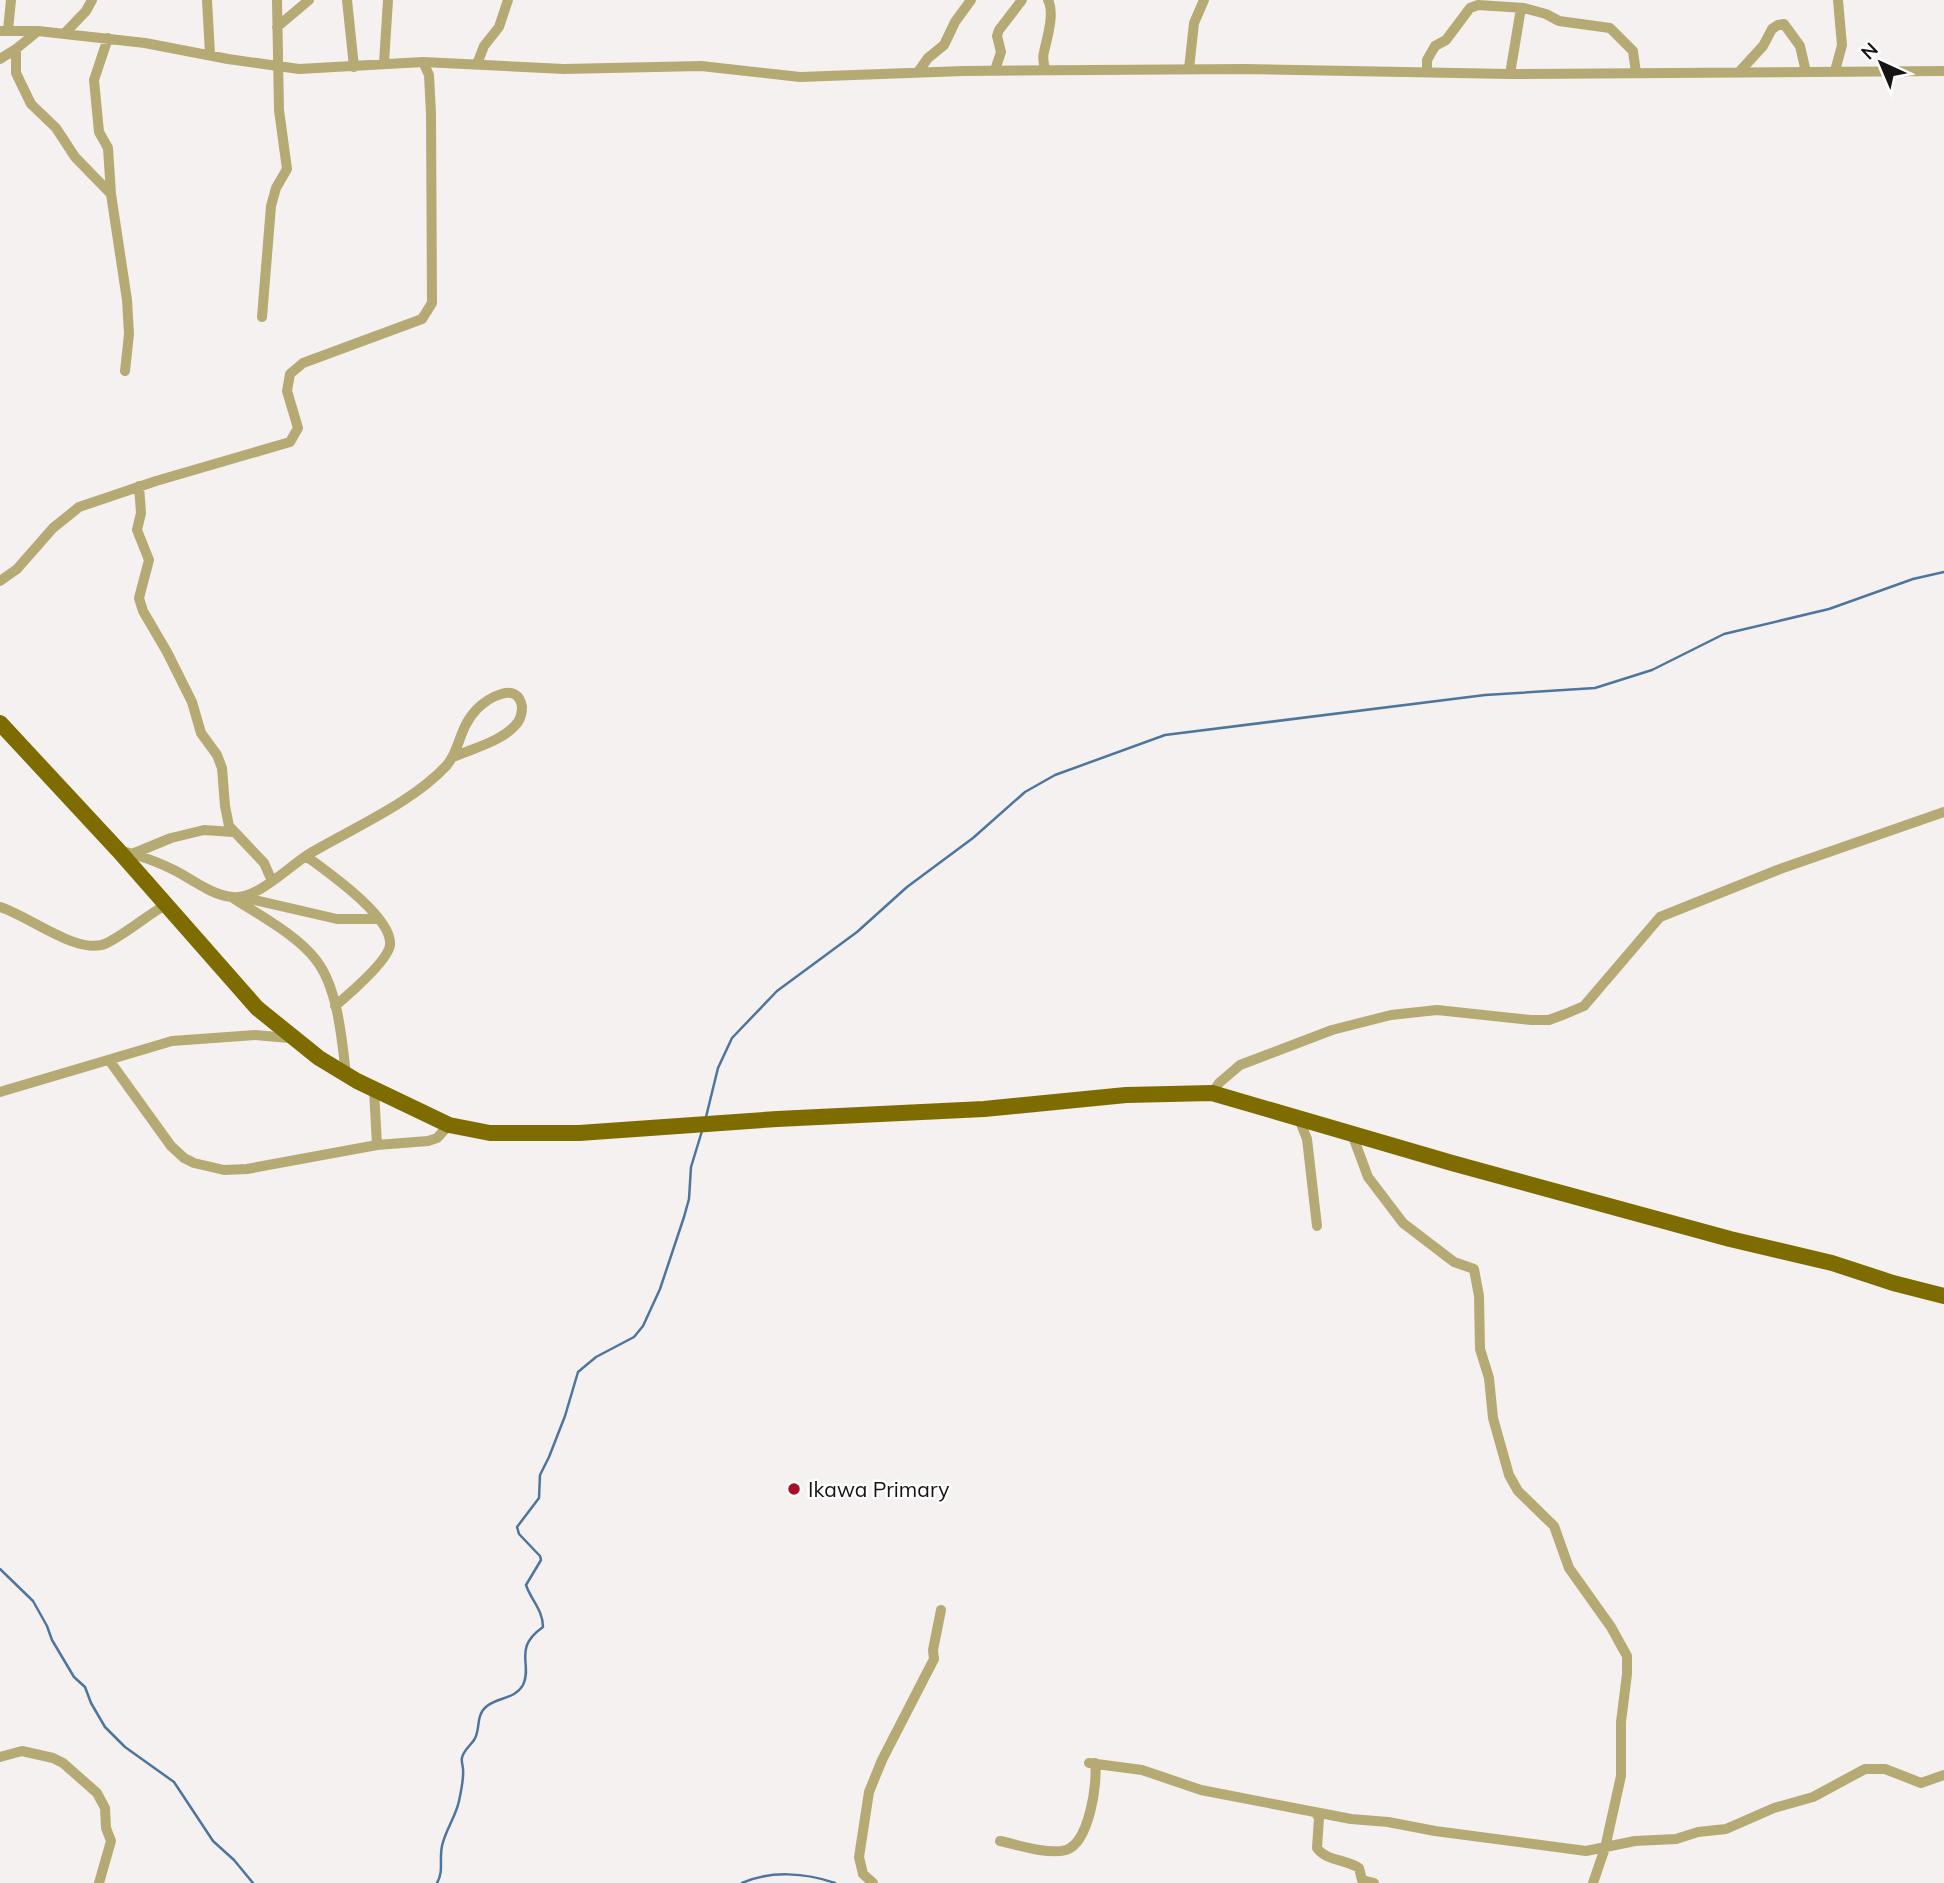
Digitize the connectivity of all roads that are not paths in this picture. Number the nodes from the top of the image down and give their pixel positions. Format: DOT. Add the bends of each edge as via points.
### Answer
graph roads {
  1 [pos="11,0"];
  2 [pos="92,0"];
  3 [pos="207,0"];
  4 [pos="277,0"];
  5 [pos="309,0"];
  6 [pos="347,0"];
  7 [pos="388,0"];
  8 [pos="508,0"];
  9 [pos="971,0"];
  10 [pos="1022,0"];
  11 [pos="1048,0"];
  12 [pos="1204,0"];
  13 [pos="1838,0"];
  14 [pos="1521,8"];
  15 [pos="277,27"];
  16 [pos="4,30"];
  17 [pos="38,31"];
  18 [pos="64,34"];
  19 [pos="108,38"];
  20 [pos="16,49"];
  21 [pos="210,54"];
  22 [pos="0,59"];
  23 [pos="423,62"];
  24 [pos="384,63"];
  25 [pos="477,64"];
  26 [pos="354,66"];
  27 [pos="280,68"];
  28 [pos="1189,69"];
  29 [pos="995,70"];
  30 [pos="1045,70"];
  31 [pos="1427,71"];
  32 [pos="1740,71"];
  33 [pos="1835,71"];
  34 [pos="1944,71"];
  35 [pos="918,72"];
  36 [pos="1806,72"];
  37 [pos="1636,73"];
  38 [pos="1510,74"];
  39 [pos="111,194"];
  40 [pos="262,317"];
  41 [pos="125,371"];
  42 [pos="139,486"];
  43 [pos="0,581"];
  44 [pos="0,723"];
  45 [pos="453,757"];
  46 [pos="1944,812"];
  47 [pos="233,832"];
  48 [pos="125,852"];
  49 [pos="306,856"];
  50 [pos="272,881"];
  51 [pos="237,897"];
  52 [pos="167,904"];
  53 [pos="0,907"];
  54 [pos="378,919"];
  55 [pos="335,1006"];
  56 [pos="296,1039"];
  57 [pos="109,1060"];
  58 [pos="346,1075"];
  59 [pos="374,1090"];
  60 [pos="0,1092"];
  61 [pos="1212,1093"];
  62 [pos="1300,1119"];
  63 [pos="449,1125"];
  64 [pos="1352,1134"];
  65 [pos="377,1145"];
  66 [pos="1317,1226"];
  67 [pos="1944,1296"];
  68 [pos="941,1610"];
  69 [pos="0,1756"];
  70 [pos="1944,1775"];
  71 [pos="1315,1812"];
  72 [pos="1000,1841"];
  73 [pos="1605,1849"];
  74 [pos="99,1883"];
  75 [pos="873,1883"];
  76 [pos="1374,1883"];
  77 [pos="1593,1883"];
  1 -- 16 [label="street"];
  2 -- 18 [label="street"];
  3 -- 21 [label="street"];
  4 -- 15 [label="street"];
  5 -- 15 [label="street"];
  6 -- 26 [label="street"];
  7 -- 24 [label="street"];
  8 -- 25 [label="street" via="499,27"];
  9 -- 35 [label="street" via="944,45"];
  10 -- 29 [label="street" via="999,30 1001,52"];
  11 -- 30 [label="street"];
  12 -- 28 [label="street" via="1194,23"];
  13 -- 33 [label="street" via="1842,45"];
  14 -- 31 [label="street" via="1470,8 1449,37 1430,52"];
  14 -- 37 [label="street" via="1559,21 1609,28 1633,51"];
  14 -- 38 [label="street"];
  15 -- 27 [label="street"];
  16 -- 17 [label="street"];
  17 -- 18 [label="street"];
  17 -- 20 [label="street"];
  18 -- 19 [label="street"];
  19 -- 21 [label="street"];
  19 -- 39 [label="street" via="94,80 99,132 108,148"];
  20 -- 22 [label="street"];
  20 -- 39 [label="street" via="16,73 31,104"];
  21 -- 27 [label="street"];
  23 -- 24 [label="street"];
  23 -- 25 [label="street"];
  23 -- 42 [label="street" via="429,75 431,114 433,263 428,313 303,363 290,374 287,391 298,428 290,442"];
  24 -- 26 [label="street"];
  25 -- 35 [label="street" via="564,69 701,66 800,77"];
  26 -- 27 [label="street"];
  27 -- 40 [label="street" via="287,169 271,206"];
  28 -- 30 [label="street"];
  28 -- 31 [label="street"];
  29 -- 30 [label="street"];
  29 -- 35 [label="street"];
  31 -- 38 [label="street"];
  32 -- 36 [label="street"];
  32 -- 36 [label="street" via="1772,29 1784,24 1801,46"];
  32 -- 37 [label="street"];
  33 -- 34 [label="street"];
  33 -- 36 [label="street"];
  37 -- 38 [label="street"];
  39 -- 41 [label="street" via="127,300"];
  42 -- 43 [label="street" via="67,515 30,557"];
  42 -- 47 [label="street" via="137,530 149,561 141,606 192,702 201,733 217,755"];
  44 -- 48 [label="main road"];
  45 -- 45 [label="street" via="512,729 522,712 516,695 499,693 475,711"];
  45 -- 49 [label="street" via="425,784"];
  46 -- 61 [label="street" via="1660,917 1584,1006 1565,1014 1549,1020 1437,1010 1391,1015 1332,1030 1240,1065"];
  47 -- 48 [label="street" via="204,830"];
  47 -- 50 [label="street" via="264,863"];
  48 -- 51 [label="street"];
  48 -- 52 [label="main road"];
  49 -- 50 [label="street"];
  49 -- 54 [label="street"];
  50 -- 51 [label="street"];
  51 -- 54 [label="street" via="337,919"];
  51 -- 55 [label="street" via="311,954 322,968"];
  52 -- 53 [label="street" via="106,943 91,945 65,939"];
  52 -- 56 [label="main road" via="257,1008"];
  54 -- 55 [label="street" via="389,937 388,951"];
  55 -- 58 [label="street"];
  56 -- 57 [label="street" via="265,1035 172,1041"];
  56 -- 58 [label="main road"];
  57 -- 60 [label="street"];
  57 -- 65 [label="street" via="171,1146 207,1168 247,1168"];
  58 -- 59 [label="main road"];
  59 -- 63 [label="main road"];
  59 -- 65 [label="street"];
  61 -- 62 [label="main road"];
  61 -- 63 [label="main road" via="579,1133 490,1133"];
  62 -- 64 [label="main road"];
  62 -- 66 [label="street" via="1307,1139"];
  63 -- 65 [label="street" via="433,1140"];
  64 -- 67 [label="main road"];
  64 -- 73 [label="street" via="1368,1177 1403,1223 1454,1262 1474,1269 1480,1349 1509,1475 1518,1491 1553,1526 1569,1568 1627,1656 1621,1776"];
  68 -- 75 [label="street" via="934,1659 869,1793 859,1857 863,1874"];
  69 -- 74 [label="street" via="22,1751 53,1758 97,1793 111,1841"];
  70 -- 73 [label="street" via="1921,1783 1885,1769 1865,1769 1813,1797 1727,1829"];
  71 -- 72 [label="street" via="1200,1790 1142,1770 1092,1763 1097,1776 1089,1814 1071,1847 1031,1850"];
  71 -- 73 [label="street" via="1543,1846"];
  71 -- 76 [label="street" via="1319,1818 1318,1851 1353,1864 1362,1880"];
  73 -- 77 [label="street"];
}
